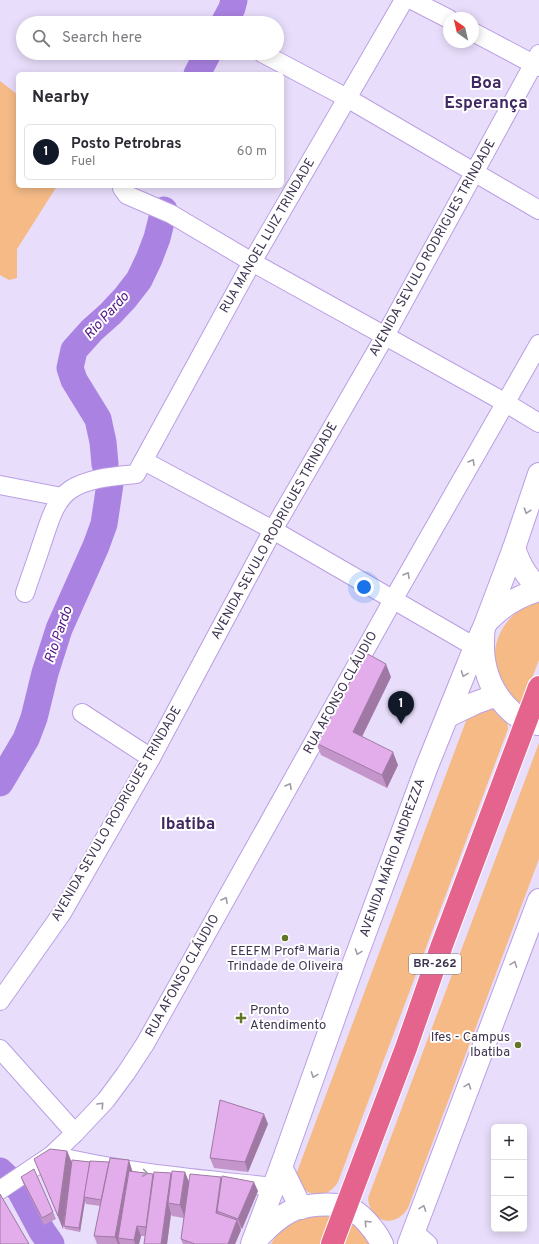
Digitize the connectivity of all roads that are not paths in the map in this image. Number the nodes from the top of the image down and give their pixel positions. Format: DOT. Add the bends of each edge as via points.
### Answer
graph roads {
  1 [pos="404,0"];
  2 [pos="412,0"];
  3 [pos="443,16"];
  4 [pos="479,35"];
  5 [pos="275,60"];
  6 [pos="537,62"];
  7 [pos="347,98"];
  8 [pos="475,172"];
  9 [pos="122,188"];
  10 [pos="539,210"];
  11 [pos="252,262"];
  12 [pos="385,336"];
  13 [pos="539,344"];
  14 [pos="506,402"];
  15 [pos="539,423"];
  16 [pos="129,472"];
  17 [pos="539,474"];
  18 [pos="0,485"];
  19 [pos="62,497"];
  20 [pos="273,530"];
  21 [pos="514,548"];
  22 [pos="539,589"];
  23 [pos="25,593"];
  24 [pos="393,600"];
  25 [pos="485,625"];
  26 [pos="475,647"];
  27 [pos="539,687"];
  28 [pos="497,695"];
  29 [pos="82,714"];
  30 [pos="448,716"];
  31 [pos="532,723"];
  32 [pos="151,758"];
  33 [pos="539,900"];
  34 [pos="0,1000"];
  35 [pos="0,1049"];
  36 [pos="75,1133"];
  37 [pos="52,1155"];
  38 [pos="278,1177"];
  39 [pos="10,1184"];
  40 [pos="346,1207"];
  41 [pos="301,1208"];
  42 [pos="417,1240"];
  43 [pos="252,1244"];
  44 [pos="332,1244"];
  45 [pos="382,1244"];
  1 -- 7 [label="street, RUA MANOEL LUIZ TRINDADE"];
  2 -- 3 [label="street"];
  4 -- 6 [label="street"];
  5 -- 7 [label="street"];
  6 -- 8 [label="street, AVENIDA SEVULO RODRIGUES TRINDADE"];
  7 -- 8 [label="street"];
  7 -- 11 [label="street, RUA MANOEL LUIZ TRINDADE"];
  8 -- 10 [label="street"];
  8 -- 12 [label="street, AVENIDA SEVULO RODRIGUES TRINDADE"];
  9 -- 11 [label="street" via="126,195 166,212"];
  11 -- 12 [label="street"];
  11 -- 16 [label="street, RUA MANOEL LUIZ TRINDADE"];
  12 -- 14 [label="street"];
  12 -- 20 [label="street, AVENIDA SEVULO RODRIGUES TRINDADE"];
  13 -- 14 [label="street, RUA AFONSO CLÁUDIO"];
  14 -- 15 [label="street"];
  24 -- 14 [label="street, RUA AFONSO CLÁUDIO, one-way"];
  16 -- 19 [label="street" via="83,483"];
  16 -- 20 [label="street"];
  17 -- 21 [label="street, AVENIDA MÁRIO ANDREZZA, one-way"];
  18 -- 19 [label="street"];
  19 -- 23 [label="street" via="51,519"];
  20 -- 24 [label="street"];
  20 -- 32 [label="street, AVENIDA SEVULO RODRIGUES TRINDADE"];
  21 -- 22 [label="street" via="524,572"];
  21 -- 25 [label="street, AVENIDA MÁRIO ANDREZZA"];
  22 -- 25 [label="street" via="510,602"];
  24 -- 26 [label="street"];
  36 -- 24 [label="street, RUA AFONSO CLÁUDIO, one-way" via="106,1100 145,1044"];
  25 -- 26 [label="street, AVENIDA MÁRIO ANDREZZA"];
  25 -- 28 [label="street" via="484,662 488,679"];
  26 -- 30 [label="street, AVENIDA MÁRIO ANDREZZA, one-way"];
  27 -- 31 [label="highway, BR-262"];
  28 -- 30 [label="street"];
  28 -- 31 [label="street" via="515,714"];
  29 -- 32 [label="street"];
  30 -- 38 [label="street, AVENIDA MÁRIO ANDREZZA, one-way" via="353,965"];
  31 -- 40 [label="highway, BR-262" via="499,791"];
  32 -- 34 [label="street, AVENIDA SEVULO RODRIGUES TRINDADE" via="62,914"];
  42 -- 33 [label="street, one-way" via="473,1072"];
  35 -- 36 [label="street"];
  36 -- 37 [label="street, RUA AFONSO CLÁUDIO"];
  37 -- 38 [label="street, one-way" via="144,1173"];
  37 -- 39 [label="street, RUA AFONSO CLÁUDIO"];
  38 -- 41 [label="street"];
  38 -- 43 [label="street, AVENIDA MÁRIO ANDREZZA"];
  40 -- 41 [label="street" via="326,1204"];
  40 -- 44 [label="highway, BR-262"];
  45 -- 40 [label="street, one-way" via="367,1222"];
  41 -- 43 [label="street" via="291,1211 267,1227"];
}
